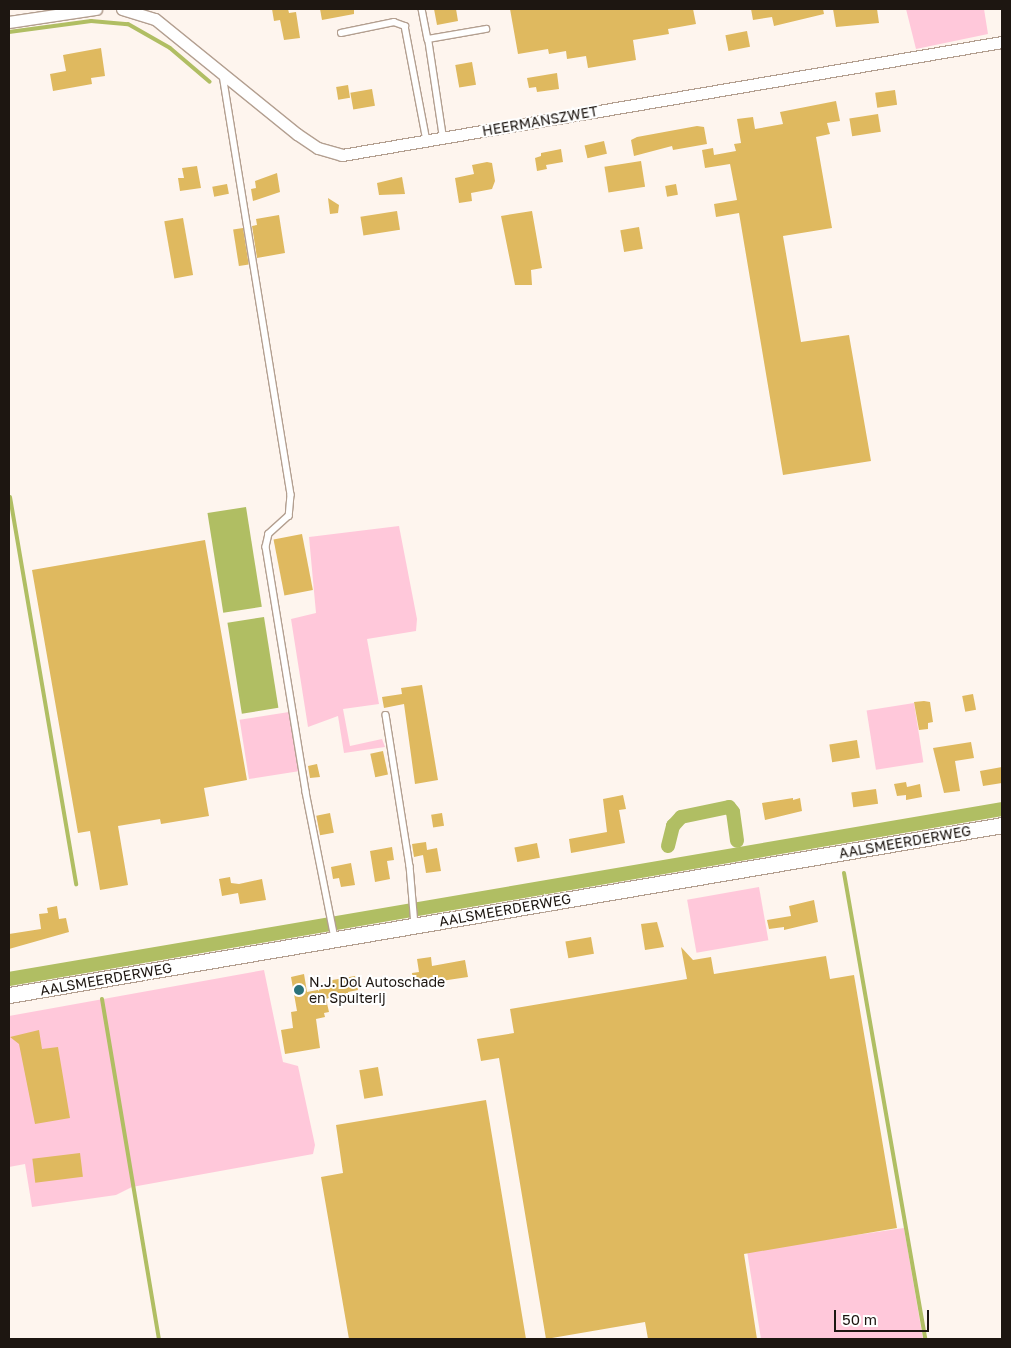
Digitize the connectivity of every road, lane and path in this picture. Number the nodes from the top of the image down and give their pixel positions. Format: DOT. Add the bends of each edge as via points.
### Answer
graph roads {
  1 [pos="96,9"];
  2 [pos="122,9"];
  3 [pos="422,9"];
  4 [pos="9,22"];
  5 [pos="486,29"];
  6 [pos="341,33"];
  7 [pos="428,39"];
  8 [pos="1002,42"];
  9 [pos="223,73"];
  10 [pos="443,138"];
  11 [pos="428,141"];
  12 [pos="386,715"];
  13 [pos="1002,825"];
  14 [pos="414,920"];
  15 [pos="335,936"];
  16 [pos="9,995"];
  1 -- 4 [label="street"];
  2 -- 9 [label="street, HEERMANSZWET" via="155,19"];
  3 -- 7 [label="lane"];
  5 -- 7 [label="lane"];
  6 -- 11 [label="lane" via="394,22 405,26"];
  7 -- 10 [label="lane"];
  8 -- 10 [label="street, HEERMANSZWET"];
  9 -- 11 [label="street, HEERMANSZWET" via="318,148 342,155"];
  9 -- 15 [label="lane" via="291,495 289,516 268,534 266,547 306,792"];
  10 -- 11 [label="street, HEERMANSZWET"];
  12 -- 14 [label="lane" via="410,866"];
  13 -- 14 [label="street, AALSMEERDERWEG"];
  14 -- 15 [label="street, AALSMEERDERWEG"];
  15 -- 16 [label="street, AALSMEERDERWEG"];
}
